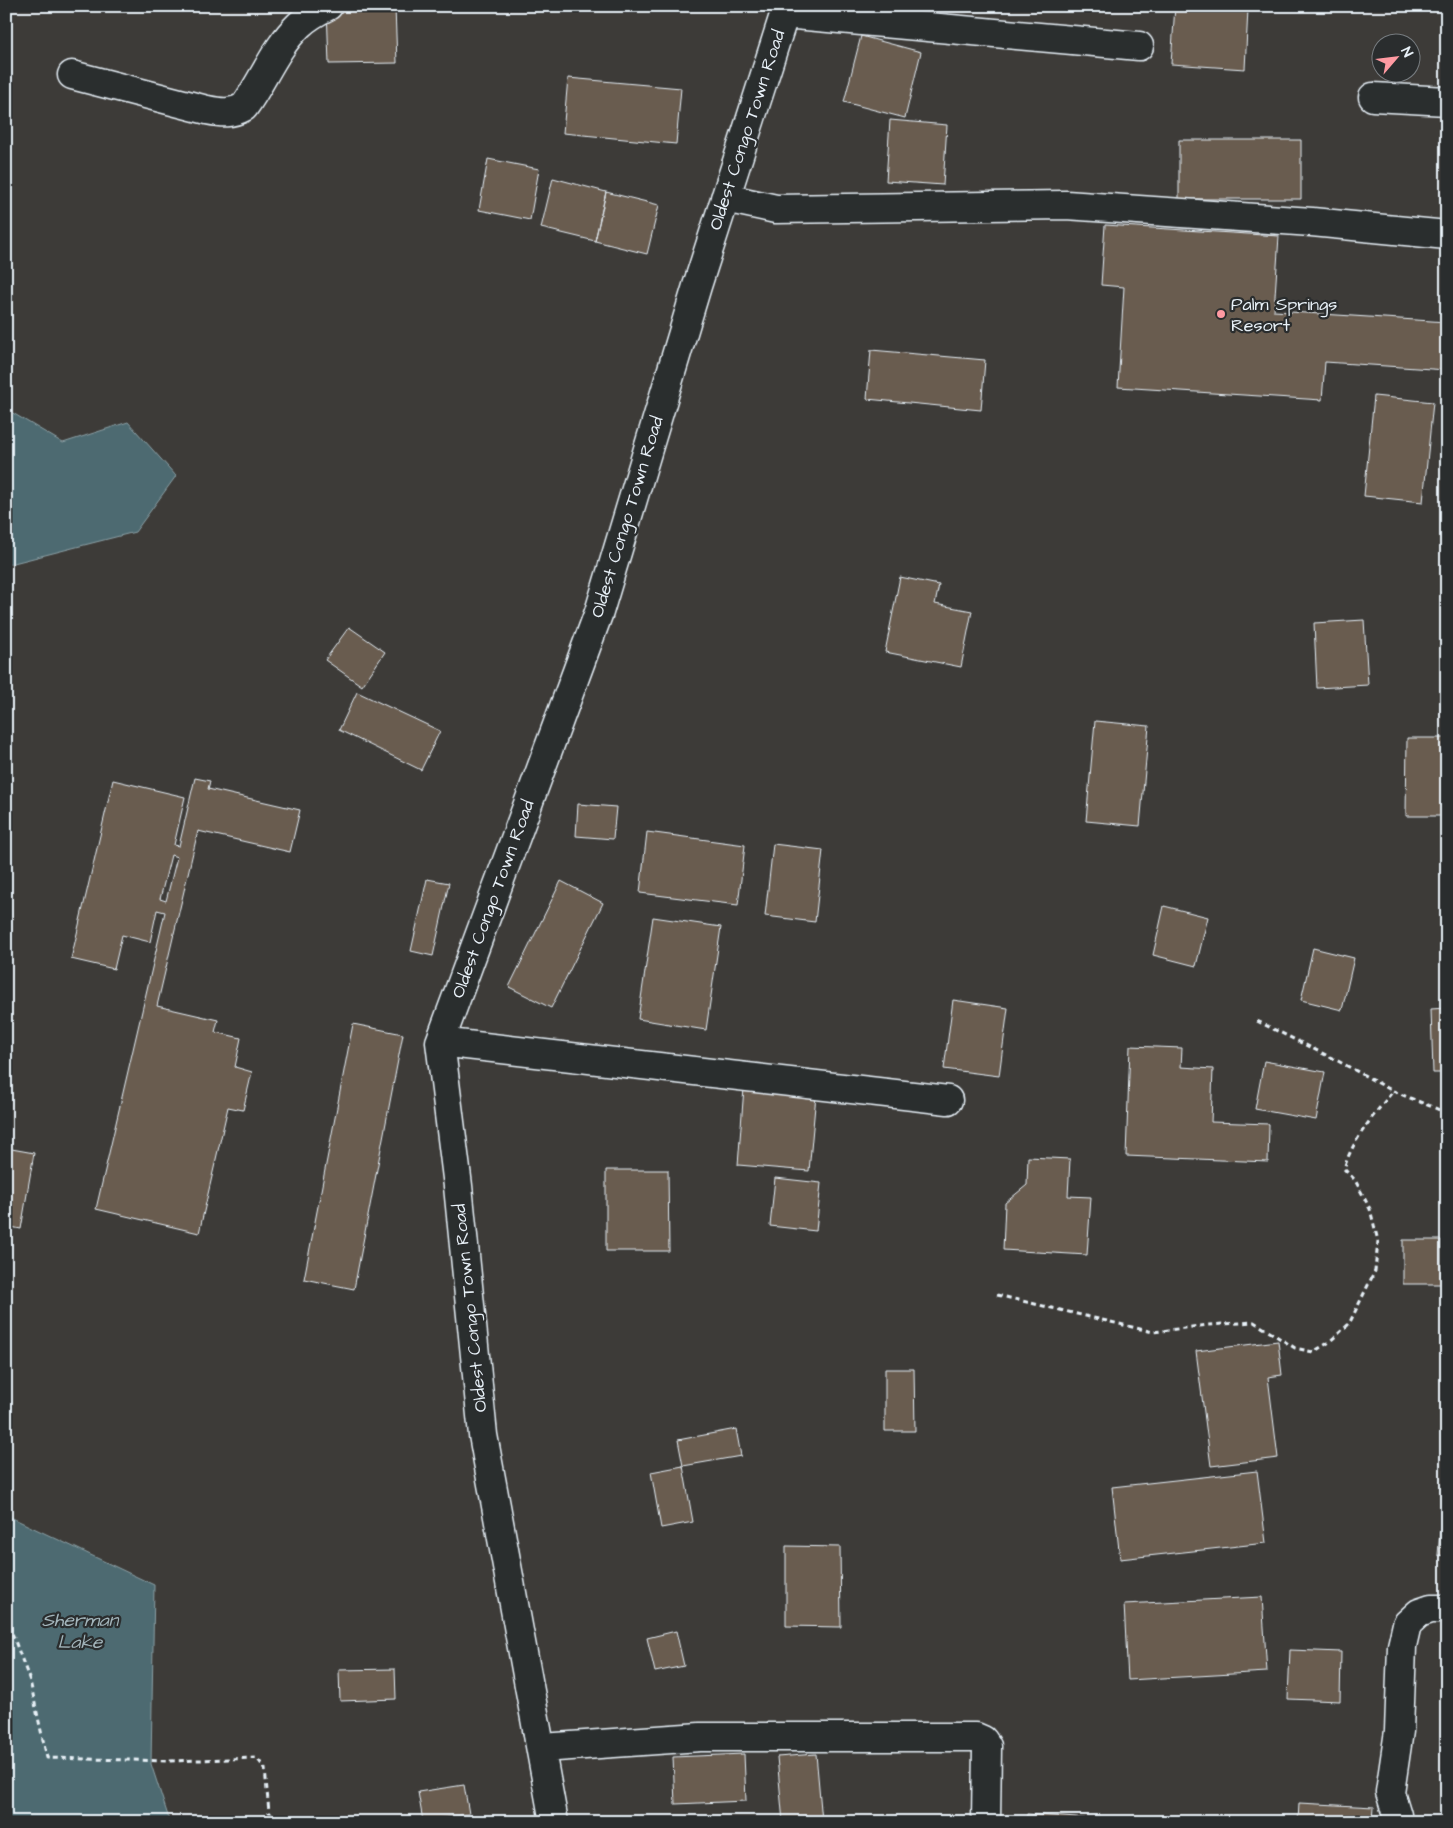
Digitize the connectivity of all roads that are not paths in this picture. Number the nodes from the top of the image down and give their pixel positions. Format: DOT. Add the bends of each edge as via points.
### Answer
graph roads {
  1 [pos="328,6"];
  2 [pos="785,10"];
  3 [pos="1139,46"];
  4 [pos="72,75"];
  5 [pos="1373,97"];
  6 [pos="1447,101"];
  7 [pos="725,198"];
  8 [pos="1447,235"];
  9 [pos="440,1042"];
  10 [pos="948,1100"];
  11 [pos="1447,1609"];
  12 [pos="542,1748"];
  13 [pos="1397,1815"];
  14 [pos="554,1822"];
  15 [pos="986,1822"];
  1 -- 4 [label="street" via="299,25 277,53 244,107 236,112 216,112"];
  2 -- 3 [label="street"];
  2 -- 7 [label="street, Oldest Congo Town Road"];
  5 -- 6 [label="street"];
  7 -- 8 [label="street" via="776,209 1066,204"];
  7 -- 9 [label="street, Oldest Congo Town Road" via="599,612"];
  9 -- 10 [label="street"];
  9 -- 12 [label="street, Oldest Congo Town Road" via="484,1436"];
  11 -- 13 [label="street" via="1419,1613 1407,1624 1402,1646 1396,1763 1390,1792"];
  12 -- 14 [label="street, Oldest Congo Town Road"];
  12 -- 15 [label="street" via="700,1737 976,1737 987,1746"];
}
